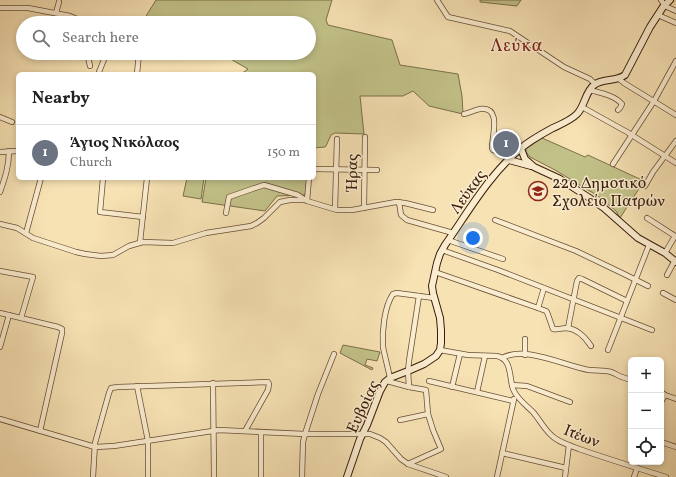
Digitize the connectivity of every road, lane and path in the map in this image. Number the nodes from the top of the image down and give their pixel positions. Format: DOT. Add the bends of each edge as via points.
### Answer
graph roads {
  1 [pos="436,0"];
  2 [pos="670,0"];
  3 [pos="59,2"];
  4 [pos="663,2"];
  5 [pos="0,8"];
  6 [pos="676,10"];
  7 [pos="56,13"];
  8 [pos="658,15"];
  9 [pos="70,16"];
  10 [pos="676,23"];
  11 [pos="89,60"];
  12 [pos="103,60"];
  13 [pos="138,60"];
  14 [pos="676,62"];
  15 [pos="90,66"];
  16 [pos="99,72"];
  17 [pos="137,72"];
  18 [pos="619,79"];
  19 [pos="595,84"];
  20 [pos="590,90"];
  21 [pos="654,101"];
  22 [pos="582,108"];
  23 [pos="618,110"];
  24 [pos="464,114"];
  25 [pos="676,115"];
  26 [pos="0,117"];
  27 [pos="12,122"];
  28 [pos="632,135"];
  29 [pos="365,137"];
  30 [pos="337,139"];
  31 [pos="676,141"];
  32 [pos="521,149"];
  33 [pos="9,151"];
  34 [pos="16,151"];
  35 [pos="0,152"];
  36 [pos="665,156"];
  37 [pos="510,158"];
  38 [pos="676,163"];
  39 [pos="613,164"];
  40 [pos="534,167"];
  41 [pos="316,169"];
  42 [pos="336,170"];
  43 [pos="364,170"];
  44 [pos="377,170"];
  45 [pos="40,180"];
  46 [pos="103,180"];
  47 [pos="147,180"];
  48 [pos="309,180"];
  49 [pos="644,186"];
  50 [pos="0,192"];
  51 [pos="307,200"];
  52 [pos="399,202"];
  53 [pos="364,208"];
  54 [pos="335,209"];
  55 [pos="433,210"];
  56 [pos="226,213"];
  57 [pos="143,217"];
  58 [pos="647,218"];
  59 [pos="495,220"];
  60 [pos="0,224"];
  61 [pos="26,233"];
  62 [pos="453,233"];
  63 [pos="448,240"];
  64 [pos="140,242"];
  65 [pos="649,245"];
  66 [pos="442,250"];
  67 [pos="665,253"];
  68 [pos="503,258"];
  69 [pos="675,261"];
  70 [pos="0,271"];
  71 [pos="435,272"];
  72 [pos="667,275"];
  73 [pos="636,280"];
  74 [pos="648,286"];
  75 [pos="544,288"];
  76 [pos="663,293"];
  77 [pos="419,296"];
  78 [pos="434,298"];
  79 [pos="574,300"];
  80 [pos="676,300"];
  81 [pos="627,302"];
  82 [pos="538,308"];
  83 [pos="0,313"];
  84 [pos="9,315"];
  85 [pos="21,318"];
  86 [pos="621,318"];
  87 [pos="568,328"];
  88 [pos="652,330"];
  89 [pos="525,339"];
  90 [pos="591,346"];
  91 [pos="0,347"];
  92 [pos="440,350"];
  93 [pos="608,350"];
  94 [pos="334,354"];
  95 [pos="460,354"];
  96 [pos="525,355"];
  97 [pos="485,356"];
  98 [pos="502,358"];
  99 [pos="408,371"];
  100 [pos="388,379"];
  101 [pos="628,379"];
  102 [pos="429,381"];
  103 [pos="213,383"];
  104 [pos="512,385"];
  105 [pos="136,386"];
  106 [pos="409,387"];
  107 [pos="452,387"];
  108 [pos="477,392"];
  109 [pos="664,394"];
  110 [pos="516,396"];
  111 [pos="676,399"];
  112 [pos="513,400"];
  113 [pos="570,402"];
  114 [pos="428,414"];
  115 [pos="0,419"];
  116 [pos="400,420"];
  117 [pos="214,430"];
  118 [pos="40,431"];
  119 [pos="245,431"];
  120 [pos="261,432"];
  121 [pos="305,434"];
  122 [pos="362,434"];
  123 [pos="148,440"];
  124 [pos="664,443"];
  125 [pos="569,445"];
  126 [pos="95,447"];
  127 [pos="676,447"];
  128 [pos="502,453"];
  129 [pos="408,464"];
  130 [pos="566,468"];
  131 [pos="637,468"];
  132 [pos="93,477"];
  133 [pos="148,477"];
  134 [pos="214,477"];
  135 [pos="261,477"];
  136 [pos="302,477"];
  137 [pos="347,477"];
  138 [pos="446,477"];
  139 [pos="497,477"];
  140 [pos="566,477"];
  141 [pos="634,477"];
  142 [pos="664,477"];
  1 -- 19 [label="street" via="448,17 510,30 564,67"];
  2 -- 4 [label="main road"];
  3 -- 7 [label="street"];
  4 -- 6 [label="street"];
  4 -- 8 [label="main road"];
  5 -- 7 [label="street" via="28,8"];
  7 -- 9 [label="street"];
  8 -- 10 [label="street"];
  8 -- 18 [label="main road" via="627,74"];
  11 -- 15 [label="street"];
  12 -- 16 [label="street"];
  13 -- 17 [label="street"];
  14 -- 21 [label="street"];
  18 -- 19 [label="main road"];
  18 -- 21 [label="street"];
  19 -- 20 [label="main road"];
  20 -- 22 [label="main road"];
  20 -- 23 [label="street" via="620,101 622,104"];
  21 -- 25 [label="street"];
  21 -- 28 [label="street"];
  22 -- 28 [label="street"];
  22 -- 32 [label="main road, Λεύκας" via="577,115 535,138"];
  24 -- 37 [label="street" via="480,109 491,112 494,120 492,148"];
  26 -- 27 [label="street"];
  28 -- 36 [label="street"];
  28 -- 39 [label="street"];
  29 -- 43 [label="street, Ήρας"];
  30 -- 42 [label="street"];
  31 -- 36 [label="street"];
  32 -- 37 [label="main road, Λεύκας"];
  32 -- 40 [label="main road" via="524,159"];
  33 -- 34 [label="street"];
  33 -- 35 [label="street"];
  33 -- 50 [label="street" via="8,165"];
  36 -- 38 [label="street"];
  36 -- 49 [label="street"];
  37 -- 40 [label="main road"];
  37 -- 62 [label="main road, Λεύκας"];
  40 -- 65 [label="main road" via="560,179 588,197"];
  41 -- 42 [label="street"];
  42 -- 43 [label="street"];
  42 -- 54 [label="street"];
  43 -- 44 [label="street"];
  43 -- 53 [label="street, Ήρας"];
  45 -- 61 [label="street"];
  46 -- 57 [label="street" via="100,212"];
  47 -- 57 [label="street"];
  48 -- 51 [label="street"];
  51 -- 54 [label="street"];
  51 -- 56 [label="street" via="264,185 229,198"];
  51 -- 64 [label="street" via="281,201 260,221 249,226 200,234 173,243"];
  52 -- 53 [label="street"];
  52 -- 55 [label="street"];
  52 -- 62 [label="street" via="401,215 407,220"];
  53 -- 54 [label="street"];
  57 -- 64 [label="street"];
  58 -- 67 [label="street" via="675,236"];
  59 -- 73 [label="street" via="576,251"];
  60 -- 61 [label="street"];
  61 -- 64 [label="street" via="33,238 76,252 101,256 113,255"];
  62 -- 63 [label="main road, Λεύκας"];
  63 -- 66 [label="main road, Λεύκας"];
  63 -- 68 [label="street"];
  65 -- 67 [label="main road"];
  65 -- 73 [label="street"];
  66 -- 71 [label="main road, Λεύκας"];
  66 -- 75 [label="street"];
  67 -- 69 [label="main road"];
  69 -- 72 [label="street"];
  70 -- 85 [label="street" via="33,277"];
  71 -- 78 [label="main road, Λεύκας" via="432,286"];
  71 -- 82 [label="street"];
  73 -- 74 [label="street"];
  73 -- 81 [label="street"];
  75 -- 79 [label="street"];
  75 -- 82 [label="street"];
  76 -- 80 [label="street"];
  77 -- 78 [label="street"];
  77 -- 99 [label="street"];
  77 -- 100 [label="street" via="397,293 390,298 383,335"];
  78 -- 92 [label="main road, Λεύκας" via="440,318"];
  79 -- 81 [label="street" via="580,278"];
  79 -- 86 [label="street"];
  79 -- 87 [label="street"];
  81 -- 86 [label="street"];
  82 -- 87 [label="street" via="547,312 553,329"];
  83 -- 84 [label="street"];
  84 -- 85 [label="street"];
  84 -- 91 [label="street"];
  85 -- 118 [label="street" via="62,329"];
  86 -- 88 [label="street"];
  86 -- 93 [label="street"];
  87 -- 90 [label="street" via="582,334"];
  89 -- 96 [label="street"];
  92 -- 95 [label="street"];
  92 -- 99 [label="main road, Ευβοίας" via="430,360"];
  94 -- 121 [label="street"];
  95 -- 97 [label="street"];
  95 -- 107 [label="street"];
  96 -- 98 [label="street" via="508,355"];
  96 -- 101 [label="street" via="547,358 590,370 611,372"];
  97 -- 98 [label="street"];
  97 -- 108 [label="street"];
  98 -- 104 [label="street, Ιτέων" via="508,365"];
  99 -- 100 [label="main road, Ευβοίας"];
  99 -- 106 [label="street"];
  100 -- 106 [label="street"];
  100 -- 122 [label="main road, Ευβοίας" via="380,390"];
  102 -- 107 [label="street"];
  103 -- 105 [label="street"];
  103 -- 117 [label="street"];
  103 -- 119 [label="street" via="269,383 268,390"];
  104 -- 110 [label="street, Ιτέων"];
  104 -- 113 [label="street, Ιτέων" via="527,386"];
  105 -- 123 [label="street"];
  105 -- 126 [label="street" via="110,389"];
  106 -- 114 [label="street" via="426,390"];
  107 -- 108 [label="street"];
  108 -- 112 [label="street"];
  109 -- 111 [label="street"];
  110 -- 112 [label="street"];
  110 -- 125 [label="street, Ιτέων" via="554,438"];
  112 -- 128 [label="street"];
  114 -- 116 [label="street"];
  114 -- 129 [label="street" via="441,449"];
  115 -- 118 [label="street"];
  117 -- 119 [label="street"];
  117 -- 123 [label="street"];
  117 -- 134 [label="street"];
  118 -- 126 [label="street"];
  119 -- 120 [label="street"];
  120 -- 121 [label="street"];
  120 -- 135 [label="street"];
  121 -- 122 [label="street"];
  121 -- 136 [label="street"];
  122 -- 129 [label="street" via="380,438"];
  122 -- 137 [label="main road, Ευβοίας"];
  123 -- 126 [label="street"];
  123 -- 133 [label="street"];
  124 -- 127 [label="street"];
  125 -- 130 [label="street"];
  125 -- 131 [label="street, Ιτέων"];
  126 -- 132 [label="street"];
  128 -- 130 [label="street"];
  128 -- 139 [label="street"];
  129 -- 138 [label="street"];
  130 -- 140 [label="street"];
  131 -- 141 [label="street"];
  131 -- 142 [label="street, Ιτέων"];
}
